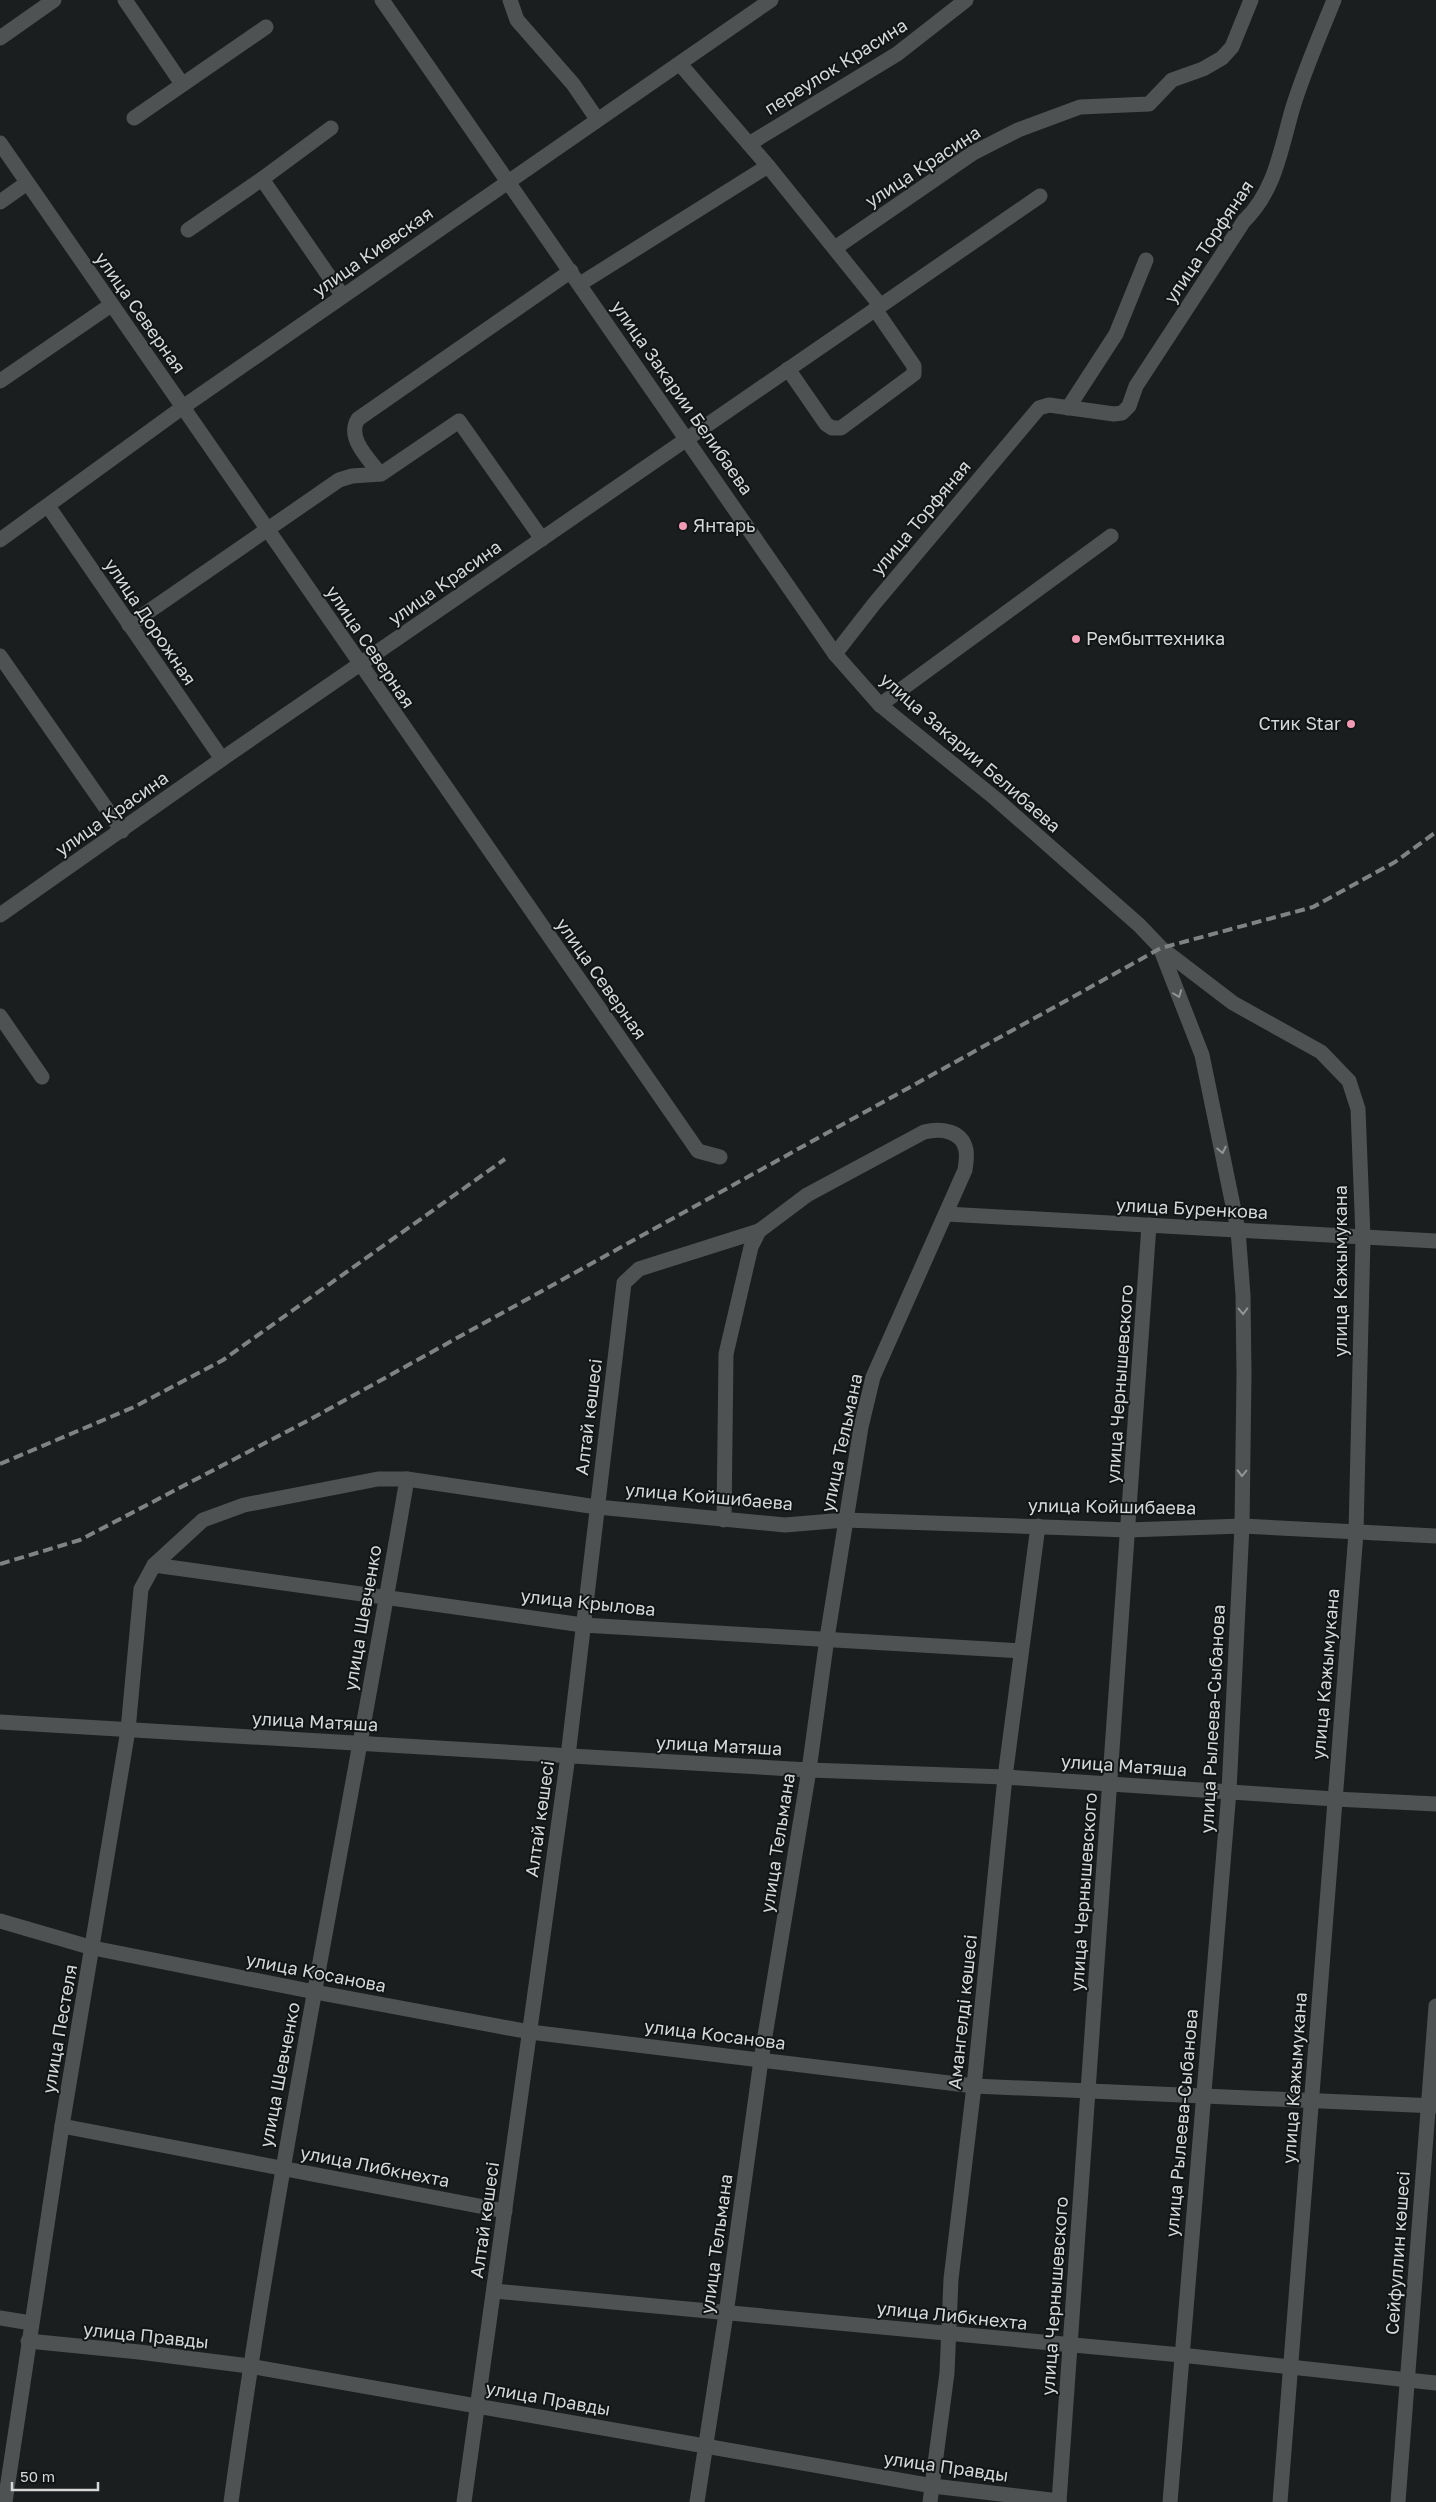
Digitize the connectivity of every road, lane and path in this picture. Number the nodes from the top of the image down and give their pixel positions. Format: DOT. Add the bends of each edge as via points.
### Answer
graph roads {
  1 [pos="54,0"];
  2 [pos="125,0"];
  3 [pos="382,0"];
  4 [pos="510,0"];
  5 [pos="771,0"];
  6 [pos="966,0"];
  7 [pos="1251,0"];
  8 [pos="1334,0"];
  9 [pos="266,27"];
  10 [pos="0,38"];
  11 [pos="680,64"];
  12 [pos="182,84"];
  13 [pos="134,118"];
  14 [pos="597,119"];
  15 [pos="331,128"];
  16 [pos="0,143"];
  17 [pos="749,144"];
  18 [pos="768,166"];
  19 [pos="262,179"];
  20 [pos="508,181"];
  21 [pos="28,183"];
  22 [pos="1040,196"];
  23 [pos="0,202"];
  24 [pos="188,230"];
  25 [pos="835,248"];
  26 [pos="1146,260"];
  27 [pos="575,278"];
  28 [pos="342,295"];
  29 [pos="111,305"];
  30 [pos="877,307"];
  31 [pos="788,369"];
  32 [pos="0,381"];
  33 [pos="183,407"];
  34 [pos="1068,408"];
  35 [pos="688,438"];
  36 [pos="380,474"];
  37 [pos="48,506"];
  38 [pos="268,530"];
  39 [pos="1111,536"];
  40 [pos="542,539"];
  41 [pos="0,540"];
  42 [pos="129,625"];
  43 [pos="835,654"];
  44 [pos="0,656"];
  45 [pos="360,666"];
  46 [pos="880,705"];
  47 [pos="222,759"];
  48 [pos="122,831"];
  49 [pos="0,915"];
  50 [pos="1160,948"];
  51 [pos="0,1016"];
  52 [pos="42,1077"];
  53 [pos="720,1157"];
  54 [pos="946,1214"];
  55 [pos="1149,1226"];
  56 [pos="1238,1230"];
  57 [pos="758,1231"];
  58 [pos="1363,1237"];
  59 [pos="1436,1242"];
  60 [pos="407,1479"];
  61 [pos="597,1506"];
  62 [pos="724,1520"];
  63 [pos="845,1520"];
  64 [pos="1038,1526"];
  65 [pos="1242,1526"];
  66 [pos="1128,1530"];
  67 [pos="1356,1532"];
  68 [pos="1436,1536"];
  69 [pos="154,1564"];
  70 [pos="387,1597"];
  71 [pos="583,1625"];
  72 [pos="827,1638"];
  73 [pos="1021,1651"];
  74 [pos="0,1722"];
  75 [pos="128,1730"];
  76 [pos="359,1743"];
  77 [pos="568,1756"];
  78 [pos="809,1770"];
  79 [pos="1005,1777"];
  80 [pos="1111,1785"];
  81 [pos="1229,1791"];
  82 [pos="1335,1799"];
  83 [pos="1436,1804"];
  84 [pos="0,1921"];
  85 [pos="93,1948"];
  86 [pos="315,1992"];
  87 [pos="1436,2006"];
  88 [pos="530,2032"];
  89 [pos="761,2060"];
  90 [pos="974,2086"];
  91 [pos="1088,2091"];
  92 [pos="1202,2097"];
  93 [pos="1312,2102"];
  94 [pos="1432,2106"];
  95 [pos="62,2126"];
  96 [pos="282,2169"];
  97 [pos="505,2212"];
  98 [pos="494,2291"];
  99 [pos="726,2314"];
  100 [pos="0,2318"];
  101 [pos="31,2323"];
  102 [pos="948,2333"];
  103 [pos="28,2341"];
  104 [pos="1069,2346"];
  105 [pos="1181,2355"];
  106 [pos="249,2366"];
  107 [pos="1291,2368"];
  108 [pos="1407,2379"];
  109 [pos="1436,2383"];
  110 [pos="478,2405"];
  111 [pos="705,2446"];
  112 [pos="933,2486"];
  113 [pos="5,2502"];
  114 [pos="231,2502"];
  115 [pos="464,2502"];
  116 [pos="697,2502"];
  117 [pos="930,2502"];
  118 [pos="1059,2502"];
  119 [pos="1170,2502"];
  120 [pos="1280,2502"];
  121 [pos="1398,2502"];
  1 -- 10 [label="street"];
  2 -- 12 [label="street"];
  3 -- 20 [label="street, улица Закарии Белибаева"];
  4 -- 14 [label="street" via="517,20 573,84"];
  5 -- 11 [label="street, улица Киевская"];
  6 -- 17 [label="street, переулок Красина" via="897,54"];
  7 -- 25 [label="street, улица Красина" via="1232,47 1222,58 1172,80 1149,104 1080,107 1018,130 973,153"];
  8 -- 34 [label="street, улица Торфяная" via="1293,107 1278,164 1266,193 1244,221 1136,386 1129,406 1122,413 1114,414"];
  9 -- 12 [label="street"];
  11 -- 14 [label="street, улица Киевская"];
  11 -- 17 [label="street"];
  12 -- 13 [label="street"];
  14 -- 20 [label="street, улица Киевская"];
  15 -- 19 [label="street"];
  16 -- 21 [label="street, улица Северная"];
  17 -- 18 [label="street"];
  18 -- 25 [label="street"];
  18 -- 27 [label="street"];
  19 -- 24 [label="street"];
  19 -- 28 [label="street"];
  20 -- 27 [label="street, улица Закарии Белибаева"];
  20 -- 28 [label="street, улица Киевская"];
  21 -- 23 [label="street"];
  21 -- 29 [label="street, улица Северная"];
  22 -- 30 [label="street, улица Красина"];
  25 -- 30 [label="street"];
  26 -- 34 [label="street, улица Торфяная" via="1116,334"];
  27 -- 35 [label="street, улица Закарии Белибаева"];
  27 -- 36 [label="street" via="358,419 354,436"];
  28 -- 33 [label="street, улица Киевская"];
  29 -- 32 [label="street"];
  29 -- 33 [label="street, улица Северная"];
  30 -- 31 [label="street, улица Красина"];
  30 -- 31 [label="street" via="914,366 914,374 841,428 826,424"];
  31 -- 35 [label="street, улица Красина"];
  33 -- 37 [label="street, улица Киевская"];
  33 -- 38 [label="street, улица Северная"];
  34 -- 43 [label="street, улица Торфяная" via="1049,405 1038,408"];
  35 -- 40 [label="street, улица Красина"];
  35 -- 43 [label="street, улица Закарии Белибаева"];
  36 -- 38 [label="street" via="339,480"];
  36 -- 40 [label="street" via="458,421"];
  37 -- 41 [label="street, улица Киевская"];
  37 -- 42 [label="street, улица Дорожная"];
  38 -- 42 [label="street"];
  38 -- 45 [label="street, улица Северная"];
  39 -- 46 [label="street"];
  40 -- 45 [label="street, улица Красина"];
  42 -- 47 [label="street, улица Дорожная"];
  43 -- 46 [label="street, улица Закарии Белибаева"];
  44 -- 48 [label="street"];
  45 -- 47 [label="street, улица Красина"];
  45 -- 53 [label="street, улица Северная" via="698,1151"];
  46 -- 50 [label="street, улица Закарии Белибаева" via="996,800 1139,925"];
  47 -- 48 [label="street, улица Красина"];
  48 -- 49 [label="street, улица Красина"];
  50 -- 56 [label="street, улица Рылеева-Сыбанова, one-way" via="1202,1055"];
  50 -- 58 [label="street, улица Кажымукана" via="1232,1004 1321,1052 1350,1081 1358,1109"];
  51 -- 52 [label="street"];
  54 -- 55 [label="street, улица Буренкова"];
  54 -- 57 [label="street, улица Тельмана" via="965,1170 966,1149 956,1134 939,1129 924,1132 807,1195"];
  54 -- 63 [label="street, улица Тельмана" via="873,1377"];
  55 -- 56 [label="street, улица Буренкова"];
  55 -- 66 [label="street, улица Чернышевского"];
  56 -- 58 [label="street, улица Буренкова"];
  56 -- 65 [label="street, улица Рылеева-Сыбанова, one-way" via="1243,1295"];
  57 -- 61 [label="street, Алтай көшесі" via="639,1269 624,1283"];
  57 -- 62 [label="street" via="751,1247 726,1354"];
  58 -- 59 [label="street, улица Буренкова"];
  58 -- 67 [label="street, улица Кажымукана"];
  60 -- 61 [label="street, улица Койшибаева"];
  60 -- 69 [label="street, улица Койшибаева" via="378,1479 244,1505 203,1520"];
  60 -- 70 [label="street, улица Шевченко"];
  61 -- 62 [label="street, улица Койшибаева"];
  61 -- 71 [label="street, Алтай көшесі"];
  62 -- 63 [label="street, улица Койшибаева" via="784,1525"];
  63 -- 64 [label="street, улица Койшибаева"];
  63 -- 72 [label="street, улица Тельмана"];
  64 -- 66 [label="street, улица Койшибаева"];
  64 -- 73 [label="street, Амангелді көшесі"];
  65 -- 66 [label="street, улица Койшибаева"];
  65 -- 67 [label="street, улица Койшибаева"];
  65 -- 81 [label="street, улица Рылеева-Сыбанова"];
  66 -- 80 [label="street, улица Чернышевского"];
  67 -- 68 [label="street, улица Койшибаева"];
  67 -- 82 [label="street, улица Кажымукана"];
  69 -- 70 [label="street, улица Крылова"];
  69 -- 75 [label="street, улица Пестеля" via="141,1589"];
  70 -- 71 [label="street, улица Крылова"];
  70 -- 76 [label="street, улица Шевченко"];
  71 -- 72 [label="street, улица Крылова"];
  71 -- 77 [label="street, Алтай көшесі"];
  72 -- 73 [label="street, улица Крылова"];
  72 -- 78 [label="street, улица Тельмана"];
  73 -- 79 [label="street, Амангелді көшесі"];
  74 -- 75 [label="street, улица Матяша"];
  75 -- 76 [label="street, улица Матяша"];
  75 -- 85 [label="street, улица Пестеля"];
  76 -- 77 [label="street, улица Матяша"];
  76 -- 86 [label="street, улица Шевченко"];
  77 -- 78 [label="street, улица Матяша"];
  77 -- 88 [label="street, Алтай көшесі"];
  78 -- 79 [label="street, улица Матяша"];
  78 -- 89 [label="street, улица Тельмана"];
  79 -- 80 [label="street, улица Матяша"];
  79 -- 90 [label="street, Амангелді көшесі"];
  80 -- 81 [label="street, улица Матяша"];
  80 -- 91 [label="street, улица Чернышевского"];
  81 -- 82 [label="street, улица Матяша"];
  81 -- 92 [label="street, улица Рылеева-Сыбанова"];
  82 -- 83 [label="street, улица Матяша"];
  82 -- 93 [label="street, улица Кажымукана"];
  84 -- 85 [label="street, улица Косанова"];
  85 -- 86 [label="street, улица Косанова"];
  85 -- 95 [label="street, улица Пестеля"];
  86 -- 88 [label="street, улица Косанова"];
  86 -- 96 [label="street, улица Шевченко"];
  87 -- 94 [label="street, Сейфуллин көшесі"];
  88 -- 89 [label="street, улица Косанова"];
  88 -- 97 [label="street, Алтай көшесі"];
  89 -- 90 [label="street, улица Косанова"];
  89 -- 99 [label="street, улица Тельмана"];
  90 -- 91 [label="street, улица Косанова"];
  90 -- 102 [label="street, Амангелді көшесі" via="958,2209"];
  91 -- 92 [label="street, улица Косанова"];
  91 -- 104 [label="street, улица Чернышевского"];
  92 -- 93 [label="street, улица Косанова"];
  92 -- 105 [label="street, улица Рылеева-Сыбанова"];
  93 -- 94 [label="street, улица Косанова"];
  93 -- 107 [label="street, улица Кажымукана"];
  94 -- 108 [label="street, Сейфуллин көшесі"];
  95 -- 96 [label="street, улица Либкнехта"];
  95 -- 101 [label="street, улица Пестеля"];
  96 -- 97 [label="street, улица Либкнехта"];
  96 -- 106 [label="street, улица Шевченко"];
  97 -- 98 [label="street, Алтай көшесі"];
  98 -- 99 [label="street, улица Либкнехта"];
  98 -- 110 [label="street, Алтай көшесі"];
  99 -- 102 [label="street, улица Либкнехта"];
  99 -- 111 [label="street, улица Тельмана"];
  100 -- 101 [label="street"];
  101 -- 103 [label="street, улица Пестеля"];
  102 -- 104 [label="street, улица Либкнехта"];
  102 -- 112 [label="street, Амангелді көшесі" via="947,2373"];
  103 -- 106 [label="street, улица Правды"];
  103 -- 113 [label="street, улица Пестеля"];
  104 -- 105 [label="street, улица Либкнехта"];
  104 -- 118 [label="street, улица Чернышевского"];
  105 -- 107 [label="street, улица Либкнехта"];
  105 -- 119 [label="street, улица Рылеева-Сыбанова"];
  106 -- 110 [label="street, улица Правды"];
  106 -- 114 [label="street, улица Шевченко"];
  107 -- 108 [label="street, улица Либкнехта"];
  107 -- 120 [label="street, улица Кажымукана"];
  108 -- 109 [label="street, улица Либкнехта"];
  108 -- 121 [label="street, Сейфуллин көшесі"];
  110 -- 111 [label="street, улица Правды"];
  110 -- 115 [label="street, Алтай көшесі"];
  111 -- 112 [label="street, улица Правды"];
  111 -- 116 [label="street, улица Тельмана"];
  112 -- 117 [label="street, Амангелді көшесі"];
  112 -- 118 [label="street, улица Правды"];
}
